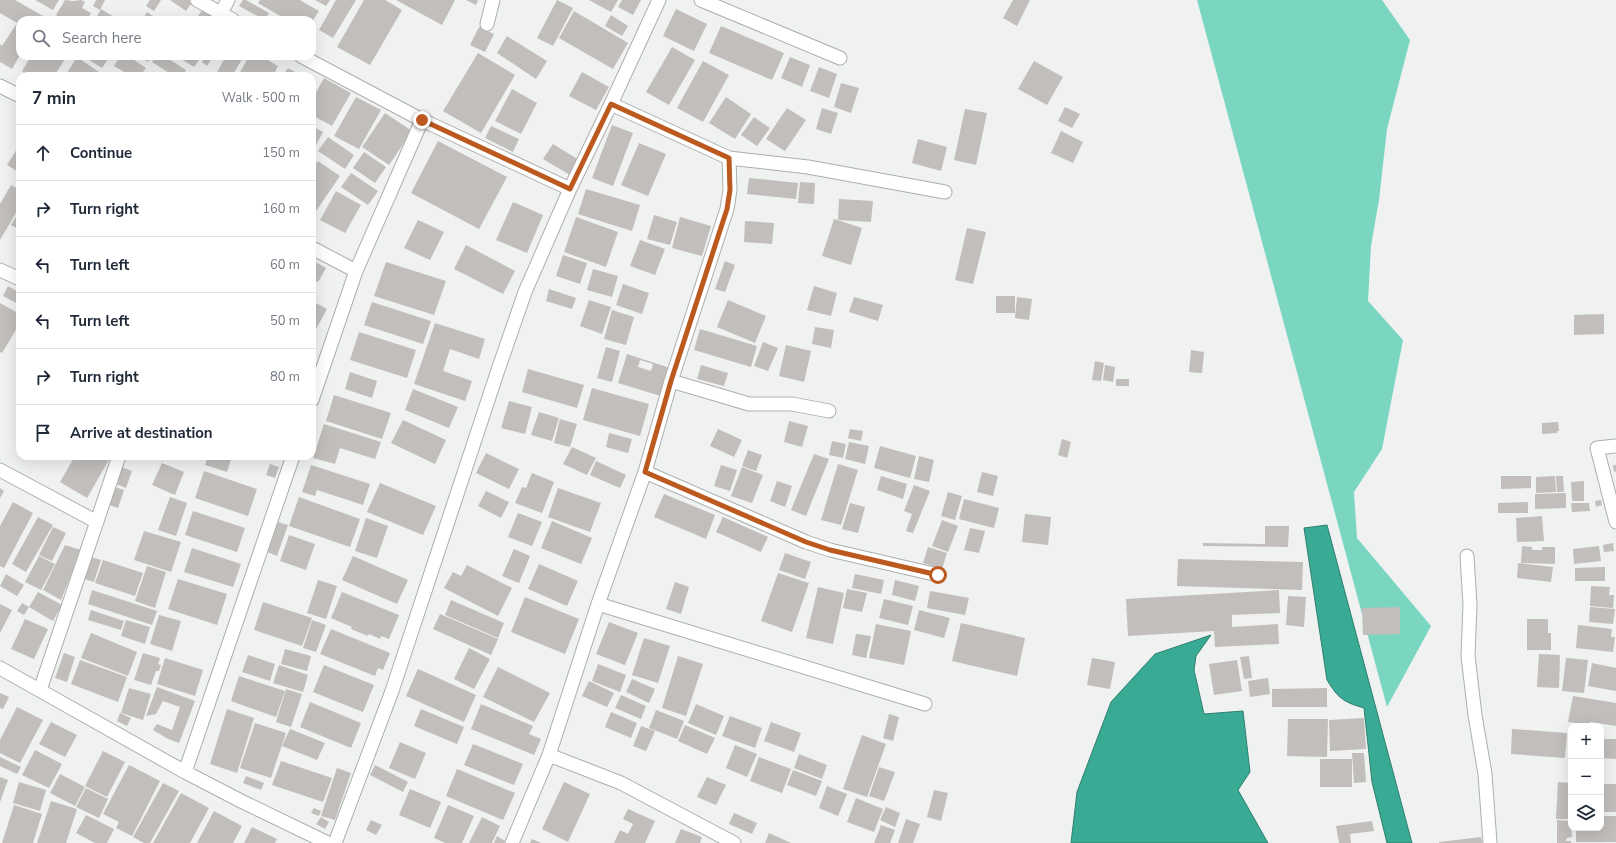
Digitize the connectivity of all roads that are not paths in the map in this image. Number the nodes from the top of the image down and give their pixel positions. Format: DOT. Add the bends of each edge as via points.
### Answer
graph roads {
  1 [pos="197,0"];
  2 [pos="228,0"];
  3 [pos="493,0"];
  4 [pos="658,0"];
  5 [pos="701,0"];
  6 [pos="221,13"];
  7 [pos="226,16"];
  8 [pos="487,24"];
  9 [pos="840,58"];
  10 [pos="309,60"];
  11 [pos="0,86"];
  12 [pos="16,94"];
  13 [pos="611,104"];
  14 [pos="422,120"];
  15 [pos="729,158"];
  16 [pos="570,189"];
  17 [pos="945,192"];
  18 [pos="316,250"];
  19 [pos="0,270"];
  20 [pos="356,271"];
  21 [pos="16,277"];
  22 [pos="671,381"];
  23 [pos="316,388"];
  24 [pos="829,411"];
  25 [pos="1616,446"];
  26 [pos="118,460"];
  27 [pos="292,460"];
  28 [pos="0,470"];
  29 [pos="645,472"];
  30 [pos="97,522"];
  31 [pos="1616,522"];
  32 [pos="1467,556"];
  33 [pos="938,575"];
  34 [pos="598,604"];
  35 [pos="0,668"];
  36 [pos="40,690"];
  37 [pos="925,704"];
  38 [pos="549,755"];
  39 [pos="185,772"];
  40 [pos="328,843"];
  41 [pos="335,843"];
  42 [pos="512,843"];
  43 [pos="734,843"];
  44 [pos="1490,843"];
  1 -- 6 [label="street"];
  2 -- 6 [label="street"];
  3 -- 8 [label="street"];
  4 -- 13 [label="street"];
  5 -- 9 [label="street"];
  6 -- 7 [label="street"];
  10 -- 14 [label="street"];
  11 -- 12 [label="street"];
  13 -- 15 [label="street"];
  13 -- 16 [label="street"];
  14 -- 16 [label="street"];
  14 -- 20 [label="street"];
  15 -- 17 [label="street" via="808,167"];
  15 -- 22 [label="street" via="730,190 727,209"];
  16 -- 41 [label="street" via="525,292 392,691"];
  18 -- 20 [label="street"];
  19 -- 21 [label="street"];
  20 -- 23 [label="street"];
  22 -- 24 [label="street" via="749,404 792,404"];
  22 -- 29 [label="street"];
  25 -- 31 [label="street" via="1597,448"];
  26 -- 30 [label="street"];
  27 -- 39 [label="street"];
  28 -- 30 [label="street"];
  29 -- 33 [label="street" via="806,542"];
  29 -- 34 [label="street"];
  30 -- 36 [label="street"];
  32 -- 44 [label="street" via="1470,605 1468,656 1485,774"];
  34 -- 37 [label="street"];
  34 -- 38 [label="street"];
  35 -- 36 [label="street"];
  36 -- 39 [label="street"];
  38 -- 42 [label="street"];
  38 -- 43 [label="street" via="621,783"];
  39 -- 40 [label="street"];
}
